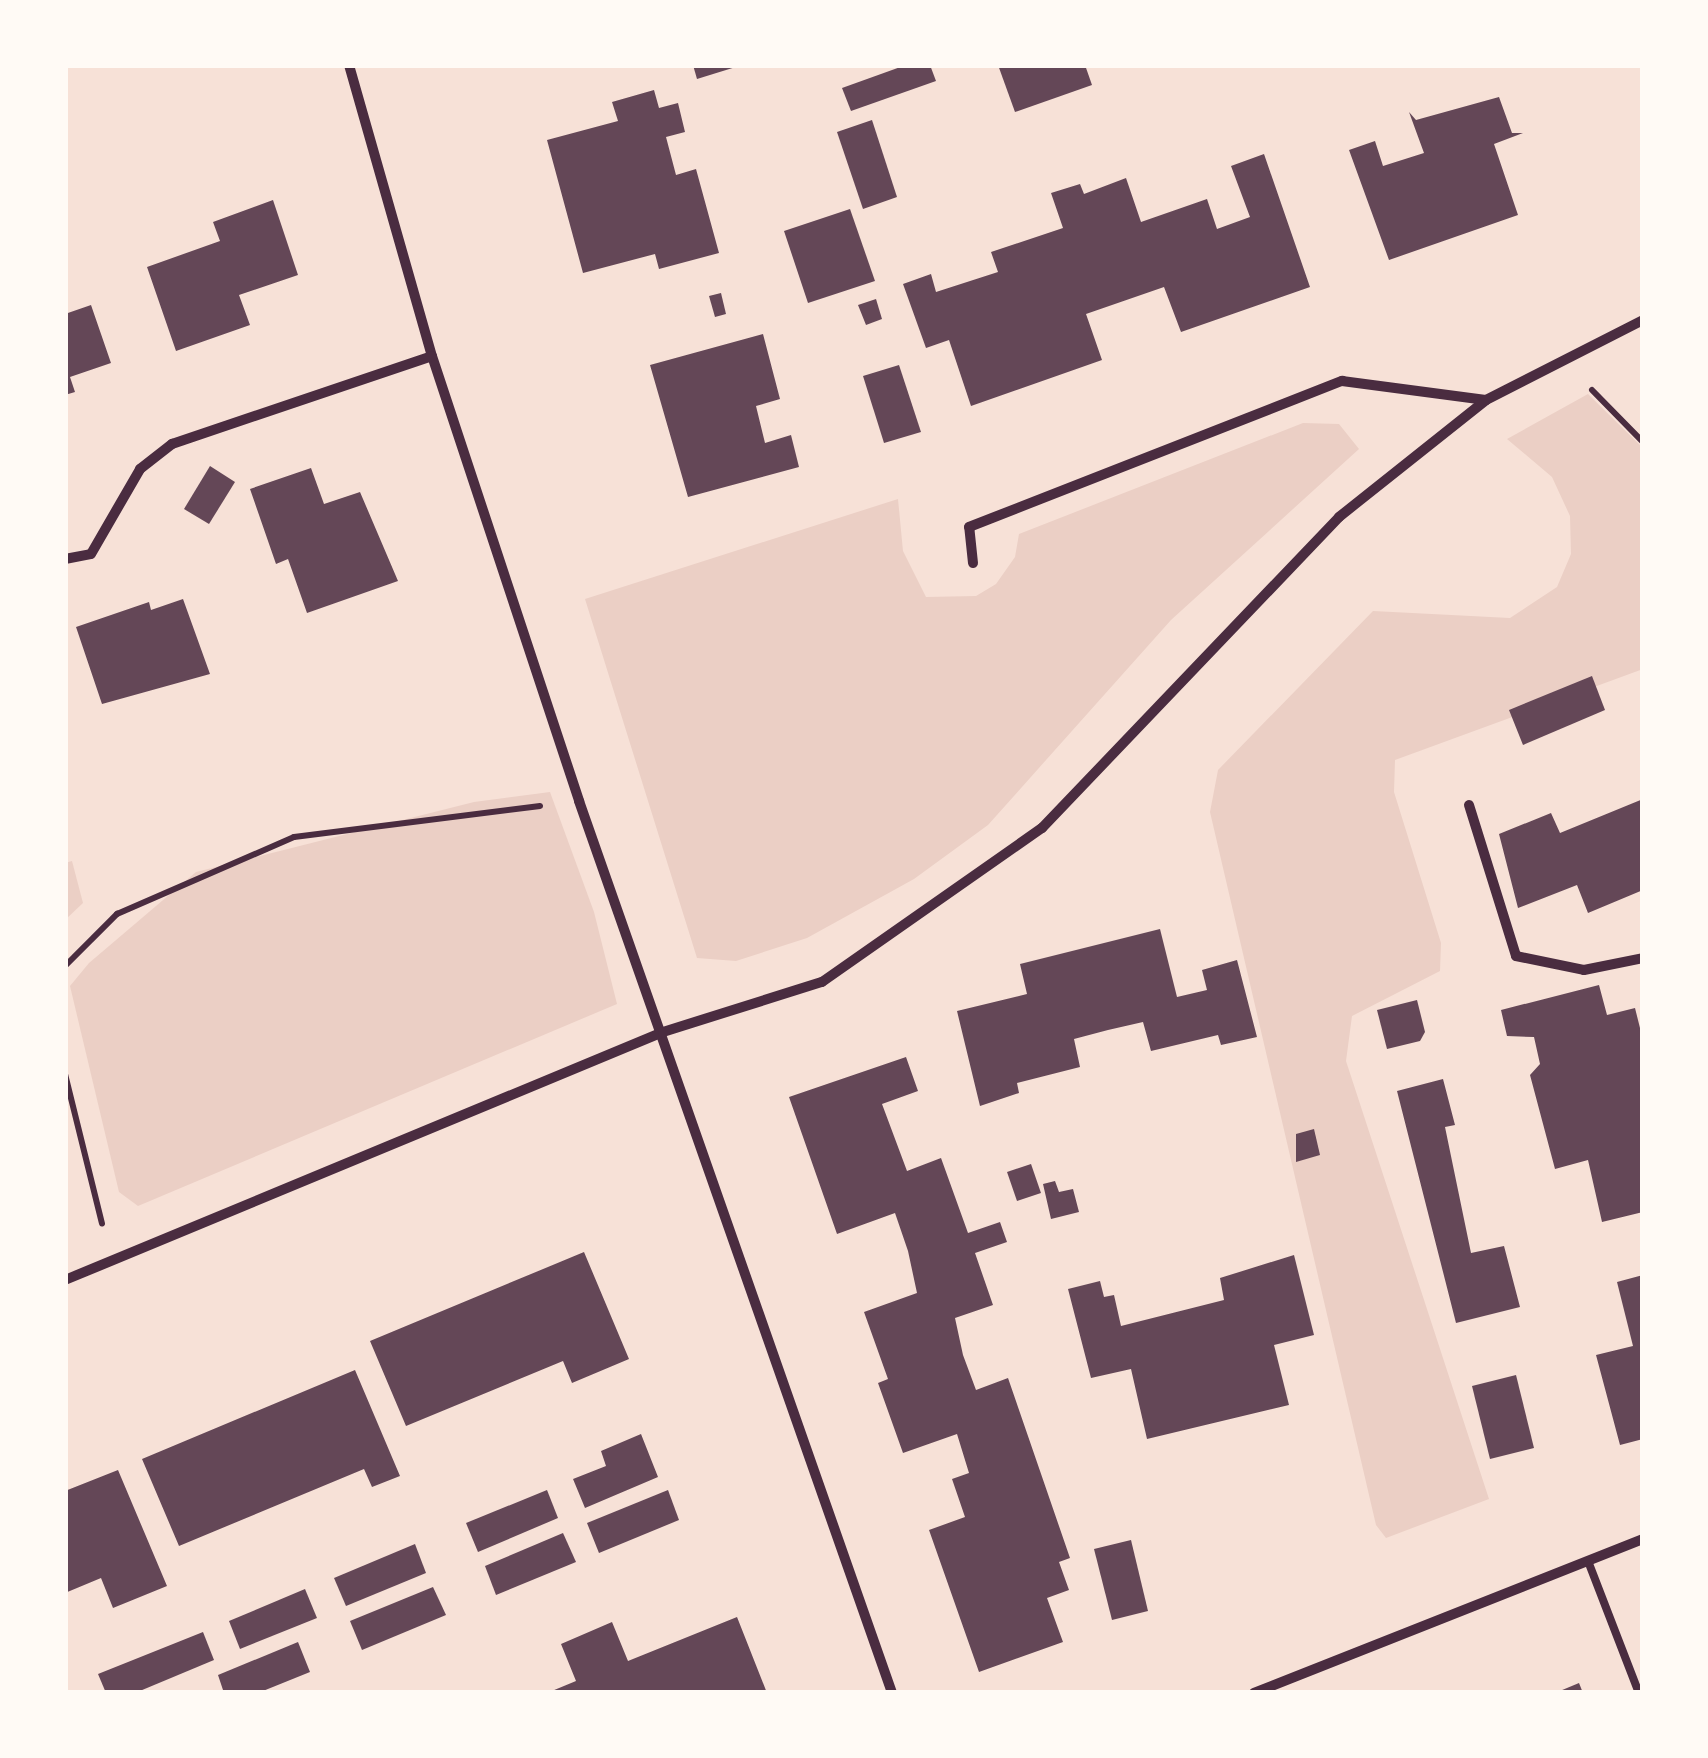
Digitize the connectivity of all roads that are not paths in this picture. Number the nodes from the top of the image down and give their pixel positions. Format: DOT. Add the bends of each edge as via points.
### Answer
graph roads {
  1 [pos="349,65"];
  2 [pos="1643,320"];
  3 [pos="432,356"];
  4 [pos="1486,400"];
  5 [pos="65,560"];
  6 [pos="973,563"];
  7 [pos="1469,804"];
  8 [pos="1643,958"];
  9 [pos="663,1032"];
  10 [pos="65,1280"];
  11 [pos="1643,1540"];
  12 [pos="1588,1561"];
  13 [pos="892,1693"];
  14 [pos="1254,1693"];
  15 [pos="1639,1693"];
  1 -- 3 [label="street"];
  2 -- 4 [label="street"];
  3 -- 5 [label="street" via="172,444 140,469 90,554"];
  3 -- 9 [label="street"];
  4 -- 6 [label="street" via="1342,381 969,527"];
  4 -- 9 [label="street" via="1339,517 1042,828 822,982"];
  7 -- 8 [label="street" via="1516,956 1584,970"];
  9 -- 10 [label="street"];
  9 -- 13 [label="street"];
  11 -- 12 [label="street"];
  12 -- 14 [label="street"];
  12 -- 15 [label="lane"];
}
